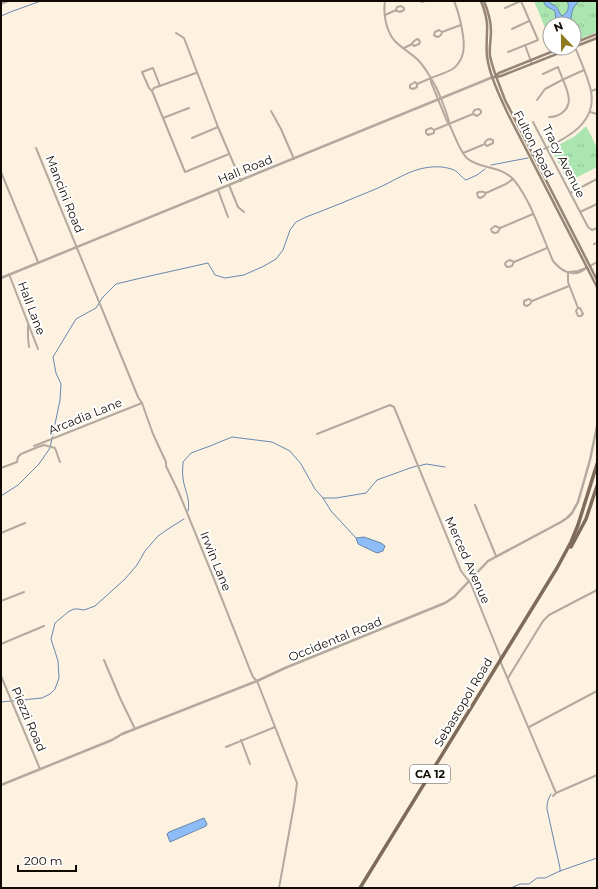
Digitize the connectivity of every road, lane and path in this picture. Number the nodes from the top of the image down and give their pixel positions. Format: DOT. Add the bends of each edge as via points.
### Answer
graph roads {
  1 [pos="8,1"];
  2 [pos="386,1"];
  3 [pos="421,1"];
  4 [pos="425,1"];
  5 [pos="454,1"];
  6 [pos="481,1"];
  7 [pos="484,1"];
  8 [pos="521,1"];
  9 [pos="1,4"];
  10 [pos="505,8"];
  11 [pos="396,10"];
  12 [pos="385,15"];
  13 [pos="530,21"];
  14 [pos="461,25"];
  15 [pos="512,28"];
  16 [pos="442,32"];
  17 [pos="176,33"];
  18 [pos="597,34"];
  19 [pos="597,38"];
  20 [pos="582,42"];
  21 [pos="582,43"];
  22 [pos="412,44"];
  23 [pos="525,45"];
  24 [pos="404,48"];
  25 [pos="508,52"];
  26 [pos="542,55"];
  27 [pos="551,56"];
  28 [pos="578,56"];
  29 [pos="530,60"];
  30 [pos="532,64"];
  31 [pos="584,70"];
  32 [pos="196,73"];
  33 [pos="543,74"];
  34 [pos="495,76"];
  35 [pos="431,78"];
  36 [pos="562,80"];
  37 [pos="417,84"];
  38 [pos="160,86"];
  39 [pos="597,89"];
  40 [pos="152,91"];
  41 [pos="591,91"];
  42 [pos="439,99"];
  43 [pos="537,100"];
  44 [pos="189,108"];
  45 [pos="271,112"];
  46 [pos="590,112"];
  47 [pos="472,114"];
  48 [pos="597,114"];
  49 [pos="549,117"];
  50 [pos="163,118"];
  51 [pos="533,122"];
  52 [pos="449,124"];
  53 [pos="218,127"];
  54 [pos="434,130"];
  55 [pos="192,138"];
  56 [pos="485,144"];
  57 [pos="36,148"];
  58 [pos="547,148"];
  59 [pos="463,153"];
  60 [pos="229,154"];
  61 [pos="531,156"];
  62 [pos="294,159"];
  63 [pos="1,172"];
  64 [pos="513,179"];
  65 [pos="597,179"];
  66 [pos="241,181"];
  67 [pos="229,185"];
  68 [pos="218,190"];
  69 [pos="486,193"];
  70 [pos="570,193"];
  71 [pos="597,204"];
  72 [pos="244,212"];
  73 [pos="580,212"];
  74 [pos="534,214"];
  75 [pos="228,217"];
  76 [pos="500,228"];
  77 [pos="597,228"];
  78 [pos="77,247"];
  79 [pos="547,248"];
  80 [pos="38,262"];
  81 [pos="514,262"];
  82 [pos="597,262"];
  83 [pos="588,267"];
  84 [pos="568,272"];
  85 [pos="9,274"];
  86 [pos="1,278"];
  87 [pos="597,280"];
  88 [pos="569,286"];
  89 [pos="597,287"];
  90 [pos="532,301"];
  91 [pos="578,308"];
  92 [pos="29,324"];
  93 [pos="29,347"];
  94 [pos="38,349"];
  95 [pos="142,403"];
  96 [pos="597,426"];
  97 [pos="318,434"];
  98 [pos="34,446"];
  99 [pos="60,462"];
  100 [pos="597,464"];
  101 [pos="1,468"];
  102 [pos="597,486"];
  103 [pos="475,505"];
  104 [pos="25,523"];
  105 [pos="1,533"];
  106 [pos="496,556"];
  107 [pos="557,568"];
  108 [pos="468,581"];
  109 [pos="597,590"];
  110 [pos="24,592"];
  111 [pos="1,602"];
  112 [pos="44,626"];
  113 [pos="1,644"];
  114 [pos="501,659"];
  115 [pos="104,660"];
  116 [pos="1,676"];
  117 [pos="508,678"];
  118 [pos="257,681"];
  119 [pos="597,692"];
  120 [pos="275,727"];
  121 [pos="528,727"];
  122 [pos="135,729"];
  123 [pos="241,740"];
  124 [pos="226,747"];
  125 [pos="250,764"];
  126 [pos="40,769"];
  127 [pos="597,775"];
  128 [pos="1,785"];
  129 [pos="556,793"];
  130 [pos="553,796"];
  131 [pos="279,888"];
  132 [pos="360,888"];
  1 -- 9 [label="street"];
  2 -- 12 [label="street"];
  3 -- 4 [label="street"];
  5 -- 14 [label="street"];
  6 -- 34 [label="main road, Fulton Road" via="488,29 487,56"];
  7 -- 34 [label="main road, Fulton Road" via="489,14 490,51"];
  8 -- 10 [label="street"];
  8 -- 13 [label="street"];
  11 -- 12 [label="street"];
  12 -- 24 [label="street" via="391,36"];
  13 -- 15 [label="street"];
  13 -- 23 [label="street" via="538,40"];
  14 -- 16 [label="street"];
  14 -- 35 [label="street" via="464,51 461,60 454,68"];
  17 -- 32 [label="street" via="184,38"];
  18 -- 20 [label="main road"];
  19 -- 21 [label="main road"];
  22 -- 24 [label="street"];
  23 -- 25 [label="street"];
  23 -- 29 [label="street"];
  24 -- 35 [label="street" via="424,66"];
  26 -- 29 [label="main road"];
  27 -- 30 [label="main road"];
  28 -- 31 [label="street"];
  29 -- 30 [label="street"];
  29 -- 34 [label="main road"];
  30 -- 34 [label="main road"];
  31 -- 36 [label="street"];
  31 -- 41 [label="street"];
  32 -- 38 [label="street"];
  32 -- 53 [label="street"];
  33 -- 36 [label="street" via="558,67"];
  34 -- 42 [label="street, Hall Road"];
  34 -- 61 [label="main road, Fulton Road"];
  35 -- 37 [label="street"];
  35 -- 42 [label="street"];
  36 -- 43 [label="street" via="545,89"];
  36 -- 49 [label="street" via="568,95 568,104 560,115"];
  38 -- 40 [label="street"];
  38 -- 40 [label="street" via="153,68 142,72"];
  39 -- 41 [label="street"];
  40 -- 50 [label="street"];
  41 -- 46 [label="street"];
  42 -- 52 [label="street"];
  42 -- 62 [label="street, Hall Road"];
  44 -- 50 [label="street"];
  45 -- 62 [label="street"];
  46 -- 48 [label="street"];
  46 -- 58 [label="street" via="583,125 574,133"];
  47 -- 52 [label="street"];
  50 -- 60 [label="street" via="185,172"];
  51 -- 58 [label="street, Tracy Avenue"];
  52 -- 54 [label="street"];
  52 -- 59 [label="street"];
  53 -- 55 [label="street"];
  53 -- 60 [label="street"];
  56 -- 59 [label="street"];
  57 -- 78 [label="street, Mancini Road"];
  58 -- 61 [label="street"];
  58 -- 70 [label="street, Tracy Avenue"];
  59 -- 64 [label="street" via="468,160 501,170"];
  60 -- 66 [label="street"];
  61 -- 83 [label="main road, Fulton Road"];
  62 -- 66 [label="street, Hall Road"];
  63 -- 80 [label="street"];
  64 -- 69 [label="street"];
  64 -- 74 [label="street"];
  65 -- 70 [label="street"];
  66 -- 67 [label="street, Hall Road"];
  67 -- 68 [label="street, Hall Road"];
  67 -- 72 [label="street" via="238,207"];
  68 -- 75 [label="street"];
  68 -- 78 [label="street, Hall Road"];
  70 -- 73 [label="street, Tracy Avenue"];
  71 -- 73 [label="street"];
  73 -- 77 [label="street, Tracy Avenue" via="590,230"];
  74 -- 76 [label="street"];
  74 -- 79 [label="street"];
  78 -- 80 [label="street, Hall Road"];
  78 -- 95 [label="street, Irwin Lane"];
  79 -- 81 [label="street"];
  79 -- 84 [label="street" via="558,268"];
  80 -- 85 [label="street, Hall Road"];
  82 -- 83 [label="street"];
  83 -- 84 [label="street" via="573,274"];
  83 -- 87 [label="main road, Fulton Road"];
  83 -- 89 [label="main road, Fulton Road"];
  84 -- 88 [label="street"];
  85 -- 86 [label="street, Hall Road"];
  85 -- 92 [label="street, Hall Lane"];
  88 -- 90 [label="street"];
  88 -- 91 [label="street"];
  92 -- 93 [label="street"];
  92 -- 94 [label="street, Hall Lane"];
  95 -- 98 [label="street, Arcadia Lane"];
  95 -- 118 [label="street, Irwin Lane" via="250,670"];
  96 -- 106 [label="street, Occidental Road" via="588,470 572,513 561,522"];
  97 -- 108 [label="street, Merced Avenue" via="390,405 394,407"];
  99 -- 101 [label="street" via="55,448 44,445 21,454 17,462"];
  100 -- 107 [label="main road, Sebastopol Road / CA 12" via="577,529"];
  102 -- 107 [label="main road, Sebastopol Road / CA 12" via="581,530"];
  103 -- 106 [label="street"];
  104 -- 105 [label="street"];
  106 -- 108 [label="street, Occidental Road"];
  107 -- 114 [label="main road, Sebastopol Road / CA 12"];
  108 -- 114 [label="street, Merced Avenue"];
  108 -- 118 [label="street, Occidental Road" via="454,597 440,606"];
  109 -- 117 [label="street" via="549,615"];
  110 -- 111 [label="street"];
  112 -- 113 [label="street"];
  114 -- 117 [label="street, Merced Avenue"];
  114 -- 132 [label="main road, Sebastopol Road / CA 12"];
  115 -- 122 [label="street"];
  116 -- 126 [label="street, Piezzi Road"];
  117 -- 121 [label="street, Merced Avenue"];
  118 -- 120 [label="street, Irwin Lane"];
  118 -- 122 [label="street, Occidental Road"];
  119 -- 121 [label="street"];
  120 -- 123 [label="street"];
  120 -- 131 [label="street, Irwin Lane" via="297,783"];
  121 -- 129 [label="street, Merced Avenue"];
  122 -- 126 [label="street, Occidental Road"];
  123 -- 124 [label="street"];
  123 -- 125 [label="street"];
  126 -- 128 [label="street, Occidental Road"];
  127 -- 129 [label="street"];
  129 -- 130 [label="street"];
}
